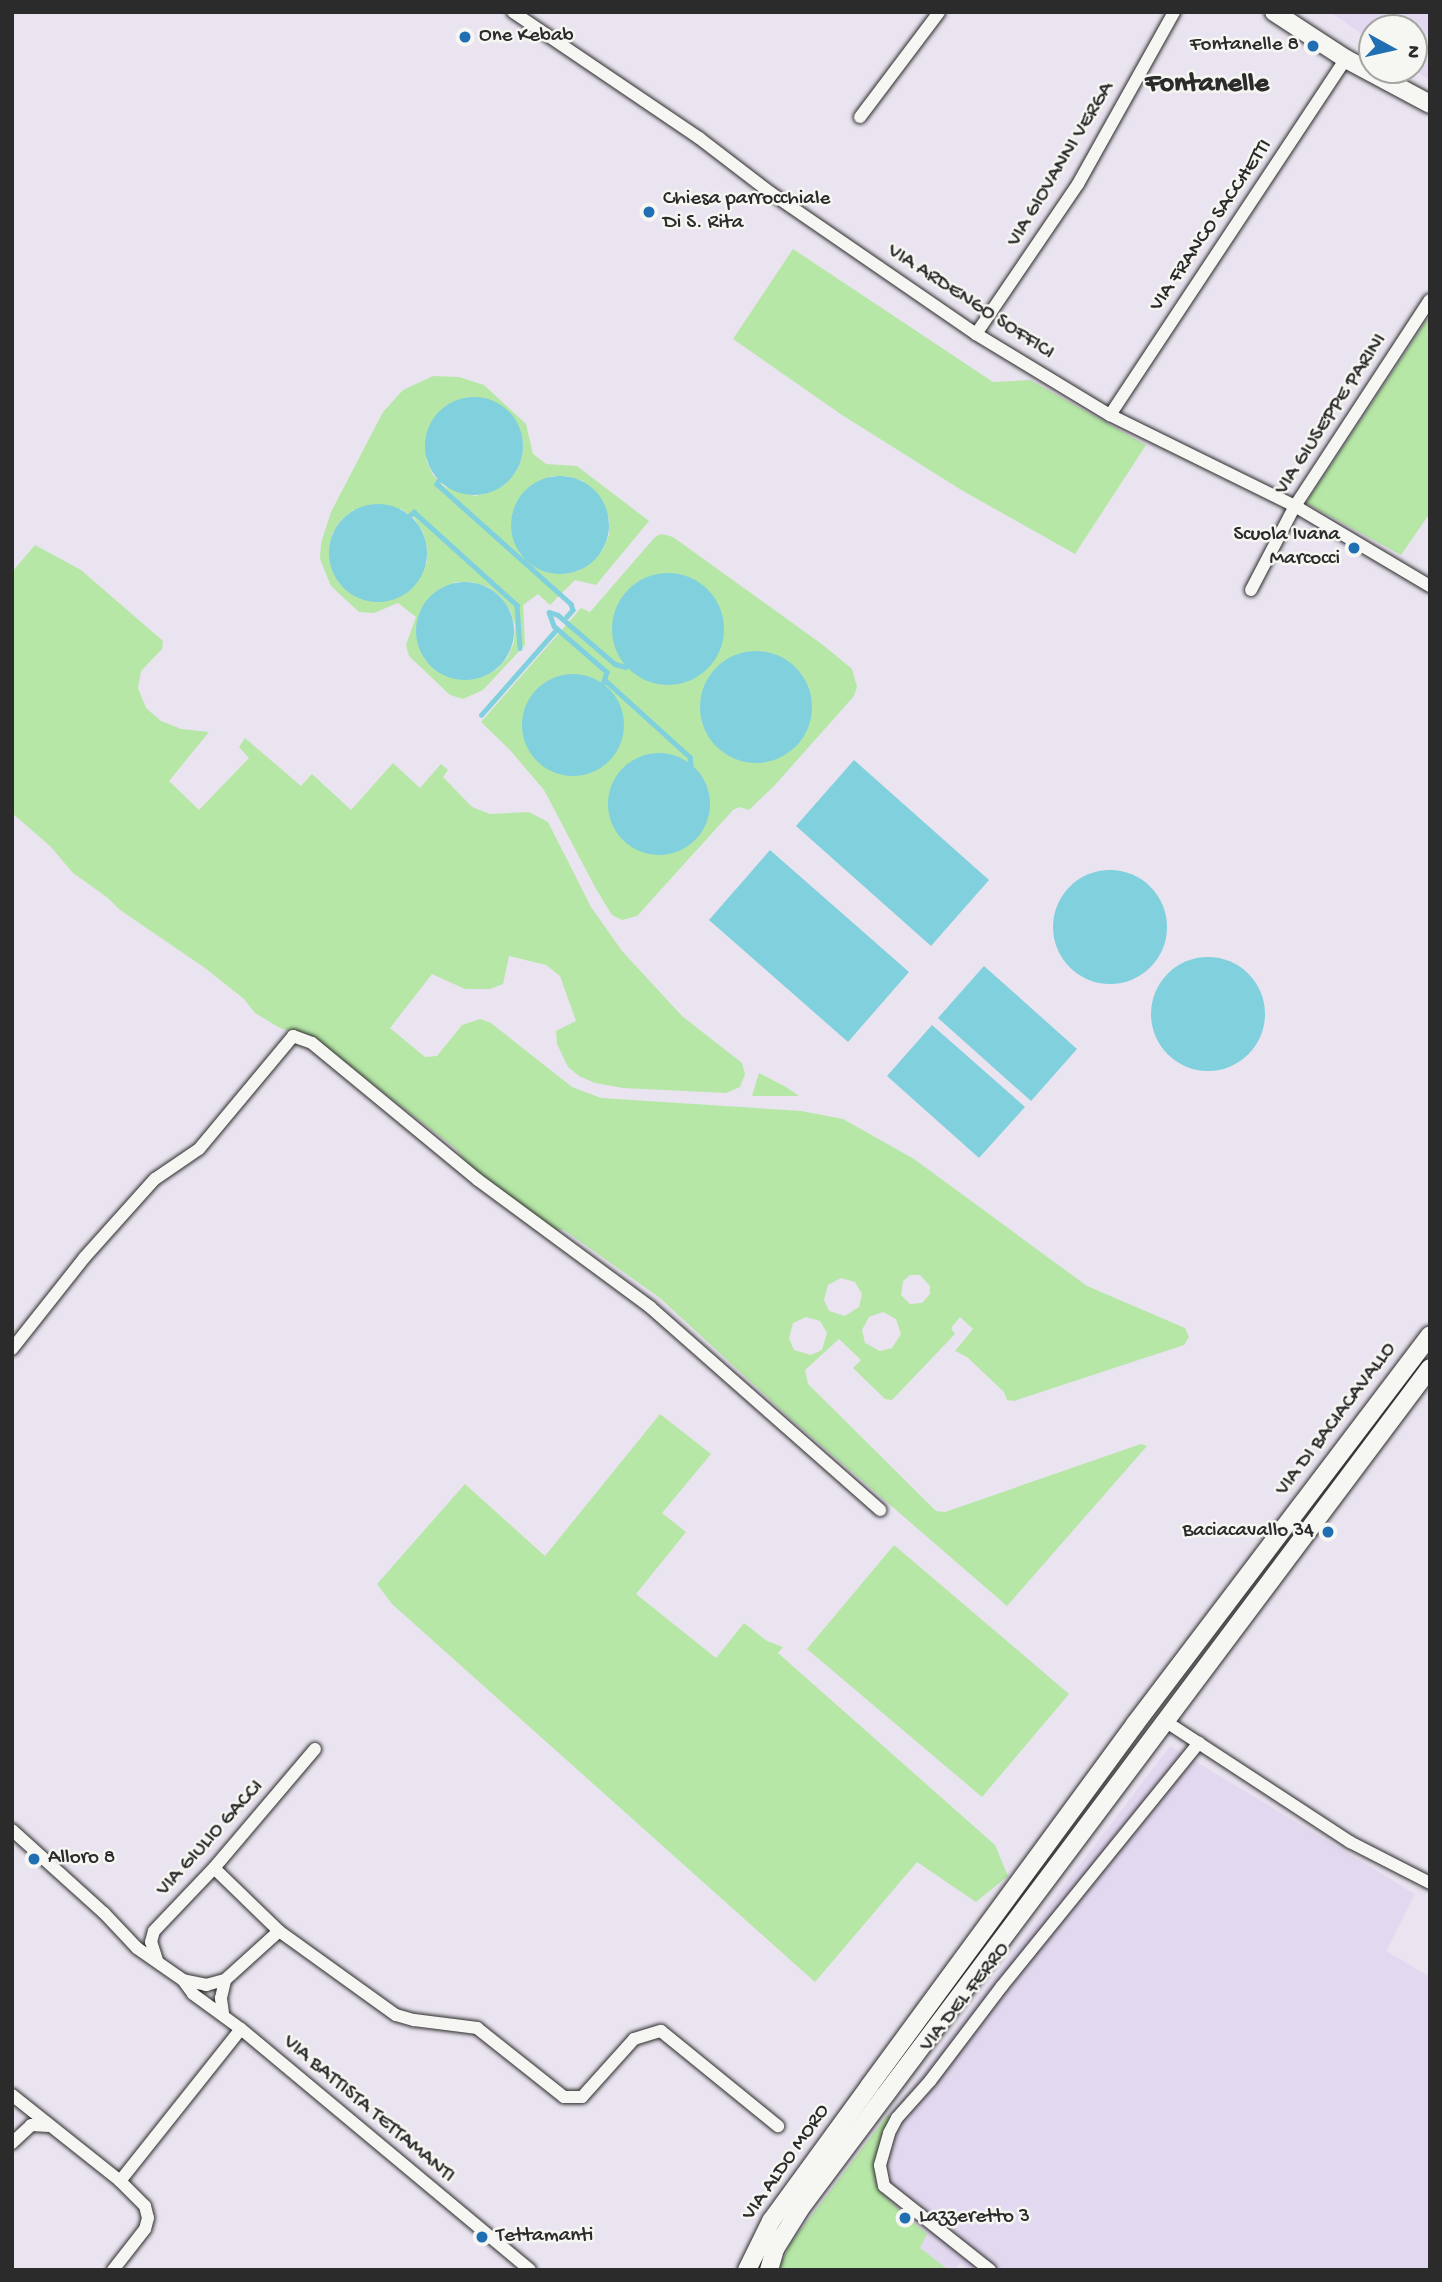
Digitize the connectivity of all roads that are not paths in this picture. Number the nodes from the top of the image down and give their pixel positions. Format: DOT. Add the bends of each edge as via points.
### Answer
graph roads {
  1 [pos="513,12"];
  2 [pos="939,12"];
  3 [pos="1174,12"];
  4 [pos="1274,12"];
  5 [pos="1346,59"];
  6 [pos="1430,104"];
  7 [pos="860,117"];
  8 [pos="1430,300"];
  9 [pos="976,334"];
  10 [pos="1110,415"];
  11 [pos="1295,506"];
  12 [pos="1430,586"];
  13 [pos="1251,590"];
  14 [pos="1430,1335"];
  15 [pos="12,1349"];
  16 [pos="1430,1368"];
  17 [pos="880,1510"];
  18 [pos="1153,1700"];
  19 [pos="1165,1721"];
  20 [pos="1199,1743"];
  21 [pos="315,1749"];
  22 [pos="12,1830"];
  23 [pos="214,1868"];
  24 [pos="1430,1883"];
  25 [pos="279,1931"];
  26 [pos="157,1960"];
  27 [pos="183,1980"];
  28 [pos="225,1980"];
  29 [pos="223,2013"];
  30 [pos="241,2029"];
  31 [pos="870,2085"];
  32 [pos="17,2099"];
  33 [pos="778,2126"];
  34 [pos="51,2127"];
  35 [pos="22,2131"];
  36 [pos="12,2143"];
  37 [pos="845,2147"];
  38 [pos="120,2181"];
  39 [pos="113,2270"];
  40 [pos="530,2270"];
  41 [pos="747,2270"];
  42 [pos="769,2270"];
  43 [pos="990,2270"];
  1 -- 9 [label="street, VIA ARDENGO SOFFICI"];
  2 -- 7 [label="street"];
  3 -- 9 [label="street, VIA GIOVANNI VERGA" via="1078,184"];
  4 -- 5 [label="main road"];
  5 -- 6 [label="main road"];
  5 -- 10 [label="street, VIA FRANCO SACCHETTI"];
  8 -- 11 [label="street, VIA GIUSEPPE PARINI"];
  9 -- 10 [label="street, VIA ARDENGO SOFFICI"];
  10 -- 11 [label="street, VIA ARDENGO SOFFICI"];
  11 -- 12 [label="street, VIA ARDENGO SOFFICI"];
  11 -- 13 [label="street, VIA GIUSEPPE PARINI"];
  14 -- 18 [label="main road, VIA DI BACIACAVALLO"];
  15 -- 17 [label="street" via="155,1179 199,1149 293,1036 312,1042 478,1180 650,1307"];
  16 -- 19 [label="main road, VIA DI BACIACAVALLO"];
  18 -- 31 [label="main road, VIA DEL FERRO"];
  19 -- 20 [label="street"];
  19 -- 37 [label="main road, VIA DEL FERRO"];
  20 -- 24 [label="street" via="1350,1842"];
  20 -- 43 [label="street, VIA DEL FERRO" via="889,2133 880,2165 884,2186"];
  21 -- 23 [label="street, VIA GIULIO GACCI"];
  22 -- 26 [label="street, VIA BATTISTA TETTAMANTI" via="137,1948"];
  23 -- 25 [label="street"];
  23 -- 26 [label="street, VIA GIULIO GACCI" via="154,1931 151,1942"];
  25 -- 28 [label="street"];
  25 -- 33 [label="street" via="396,2015 482,2031 564,2097 582,2097 634,2039 662,2031"];
  26 -- 27 [label="street, VIA BATTISTA TETTAMANTI"];
  27 -- 28 [label="street" via="206,1985"];
  27 -- 29 [label="street, VIA BATTISTA TETTAMANTI" via="193,1994"];
  28 -- 29 [label="street" via="220,1998"];
  29 -- 30 [label="street, VIA BATTISTA TETTAMANTI"];
  30 -- 38 [label="street"];
  30 -- 40 [label="street, VIA BATTISTA TETTAMANTI"];
  31 -- 41 [label="main road, VIA ALDO MORO" via="771,2221"];
  32 -- 34 [label="street"];
  32 -- 35 [label="street" via="24,2113"];
  34 -- 35 [label="street" via="39,2123"];
  34 -- 38 [label="street"];
  35 -- 36 [label="street"];
  37 -- 42 [label="main road, VIA ALDO MORO" via="782,2238"];
  38 -- 39 [label="street" via="140,2199 148,2218 145,2229"];
}
